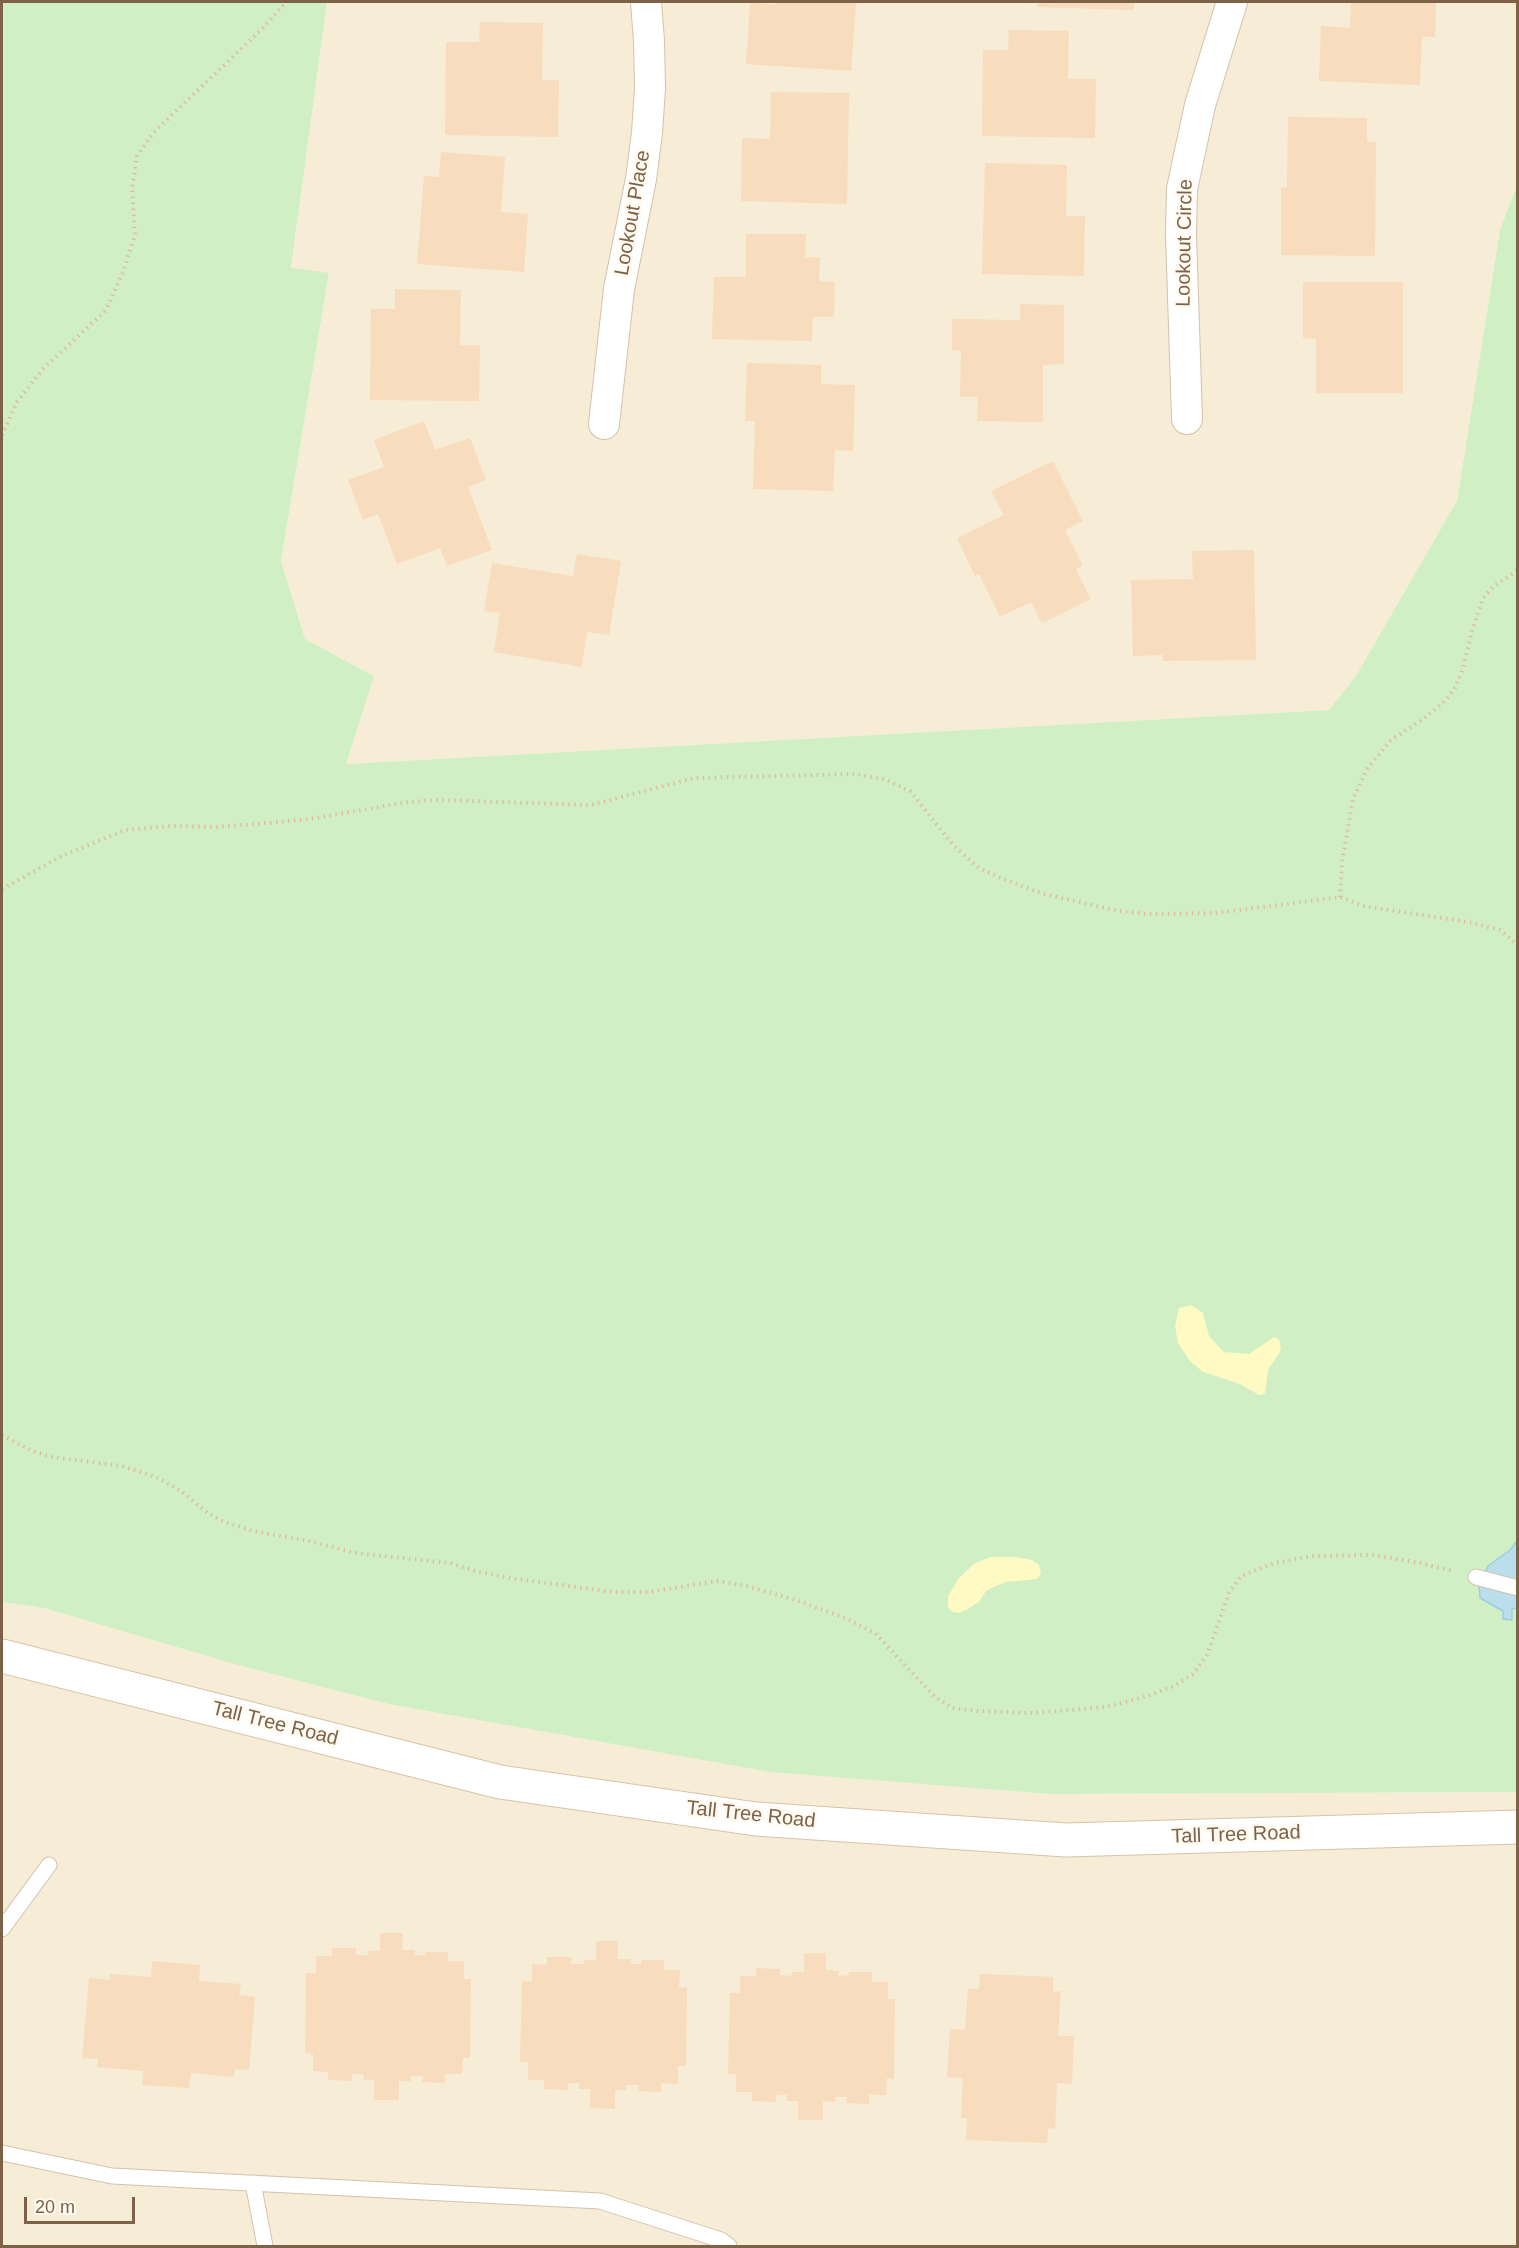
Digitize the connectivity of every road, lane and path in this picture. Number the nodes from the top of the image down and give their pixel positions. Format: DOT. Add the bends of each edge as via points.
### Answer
graph roads {
  1 [pos="286,2"];
  2 [pos="646,2"];
  3 [pos="1232,2"];
  4 [pos="1187,419"];
  5 [pos="604,424"];
  6 [pos="2,435"];
  7 [pos="1518,570"];
  8 [pos="2,889"];
  9 [pos="1340,897"];
  10 [pos="1518,945"];
  11 [pos="2,1435"];
  12 [pos="1476,1577"];
  13 [pos="1518,1588"];
  14 [pos="2,1656"];
  15 [pos="1518,1827"];
  16 [pos="49,1865"];
  17 [pos="2,1929"];
  18 [pos="2,2153"];
  19 [pos="253,2183"];
  20 [pos="265,2247"];
  21 [pos="729,2247"];
  1 -- 6 [label="path" via="153,133 137,156 132,188 135,235 106,310 43,369 17,402"];
  2 -- 5 [label="street, Lookout Place" via="650,88 647,133 619,289"];
  3 -- 4 [label="street, Lookout Circle" via="1200,105 1182,189"];
  7 -- 9 [label="path" via="1484,598 1454,690 1423,719 1390,741 1367,768 1353,800"];
  8 -- 9 [label="path" via="62,856 125,830 268,823 436,800 591,805 694,778 855,774 884,779 910,791 953,845 979,868 1044,894 1158,914 1217,913"];
  9 -- 10 [label="path" via="1363,906 1500,930"];
  11 -- 12 [label="path" via="52,1457 139,1471 181,1491 225,1522 355,1553 450,1563 510,1578 613,1592 649,1592 717,1581 796,1600 875,1633 934,1696 952,1708 978,1711 1035,1713 1106,1707 1174,1686 1192,1674 1207,1655 1229,1593 1241,1576 1274,1563 1313,1556 1372,1555"];
  12 -- 13 [label="lane"];
  14 -- 15 [label="street, Tall Tree Road" via="500,1782 756,1818 1066,1840"];
  16 -- 17 [label="lane"];
  18 -- 19 [label="lane" via="112,2176"];
  19 -- 20 [label="lane"];
  19 -- 21 [label="lane" via="600,2201 721,2240"];
}
